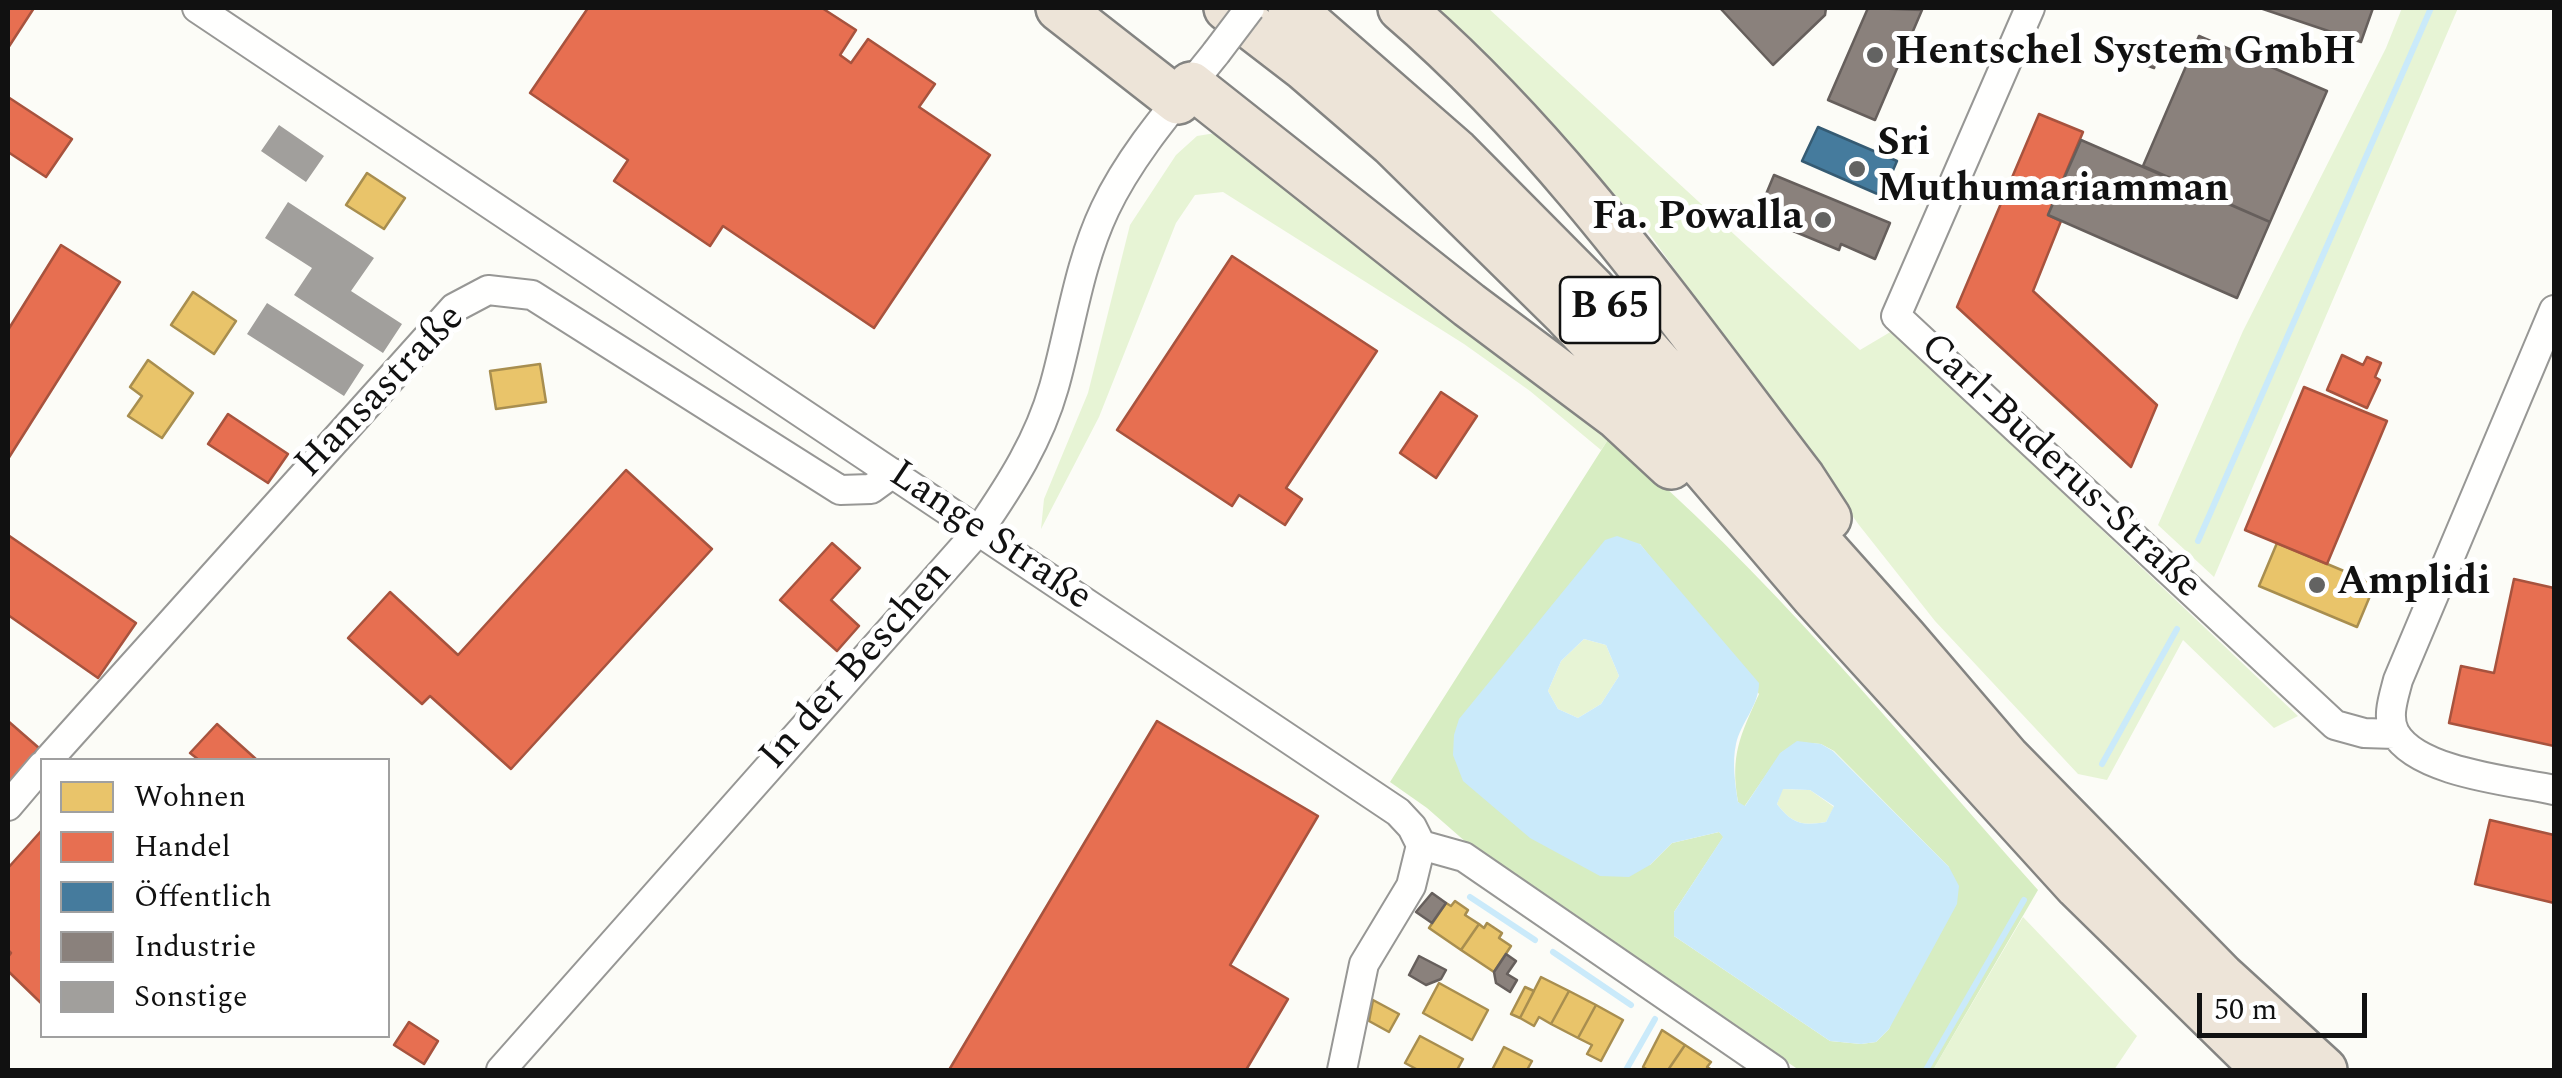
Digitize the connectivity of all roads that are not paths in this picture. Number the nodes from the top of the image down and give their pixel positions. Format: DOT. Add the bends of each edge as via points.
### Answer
graph roads {
  1 [pos="196,8"];
  2 [pos="1059,8"];
  3 [pos="1227,8"];
  4 [pos="1250,8"];
  5 [pos="1290,8"];
  6 [pos="1401,8"];
  7 [pos="2030,8"];
  8 [pos="1195,80"];
  9 [pos="2554,310"];
  10 [pos="893,472"];
  11 [pos="980,529"];
  12 [pos="1815,597"];
  13 [pos="1904,638"];
  14 [pos="2395,734"];
  15 [pos="50,758"];
  16 [pos="40,768"];
  17 [pos="2554,790"];
  18 [pos="8,806"];
  19 [pos="1421,845"];
  20 [pos="1762,1067"];
  21 [pos="500,1070"];
  22 [pos="1342,1070"];
  23 [pos="2266,1070"];
  24 [pos="2324,1070"];
  1 -- 10 [label="street, Lange Straße"];
  2 -- 8 [label="highway"];
  3 -- 12 [label="highway, B 65" via="1392,143 1488,236 1643,396"];
  4 -- 8 [label="street, In der Beschen, bridge"];
  5 -- 13 [label="highway, B 65" via="1456,152 1591,288"];
  6 -- 13 [label="highway" via="1448,48 1591,202 1802,478"];
  7 -- 14 [label="street, Carl-Buderus-Straße" via="1896,316 2335,725"];
  8 -- 11 [label="street, In der Beschen" via="1122,176 1104,211 1038,432"];
  8 -- 12 [label="highway" via="1469,305 1617,416"];
  9 -- 14 [label="street" via="2398,680 2390,714"];
  10 -- 11 [label="street, Lange Straße"];
  10 -- 15 [label="street, Hansastraße" via="870,489 840,490 532,295 488,290 454,308"];
  11 -- 19 [label="street, Lange Straße" via="1398,812"];
  11 -- 21 [label="street, In der Beschen"];
  12 -- 23 [label="highway, B 65" via="2078,886"];
  13 -- 24 [label="highway, B 65" via="2006,757"];
  14 -- 17 [label="street" via="2445,767"];
  16 -- 18 [label="street"];
  19 -- 20 [label="street" via="1464,856"];
  19 -- 22 [label="street" via="1411,886 1364,964"];
}
